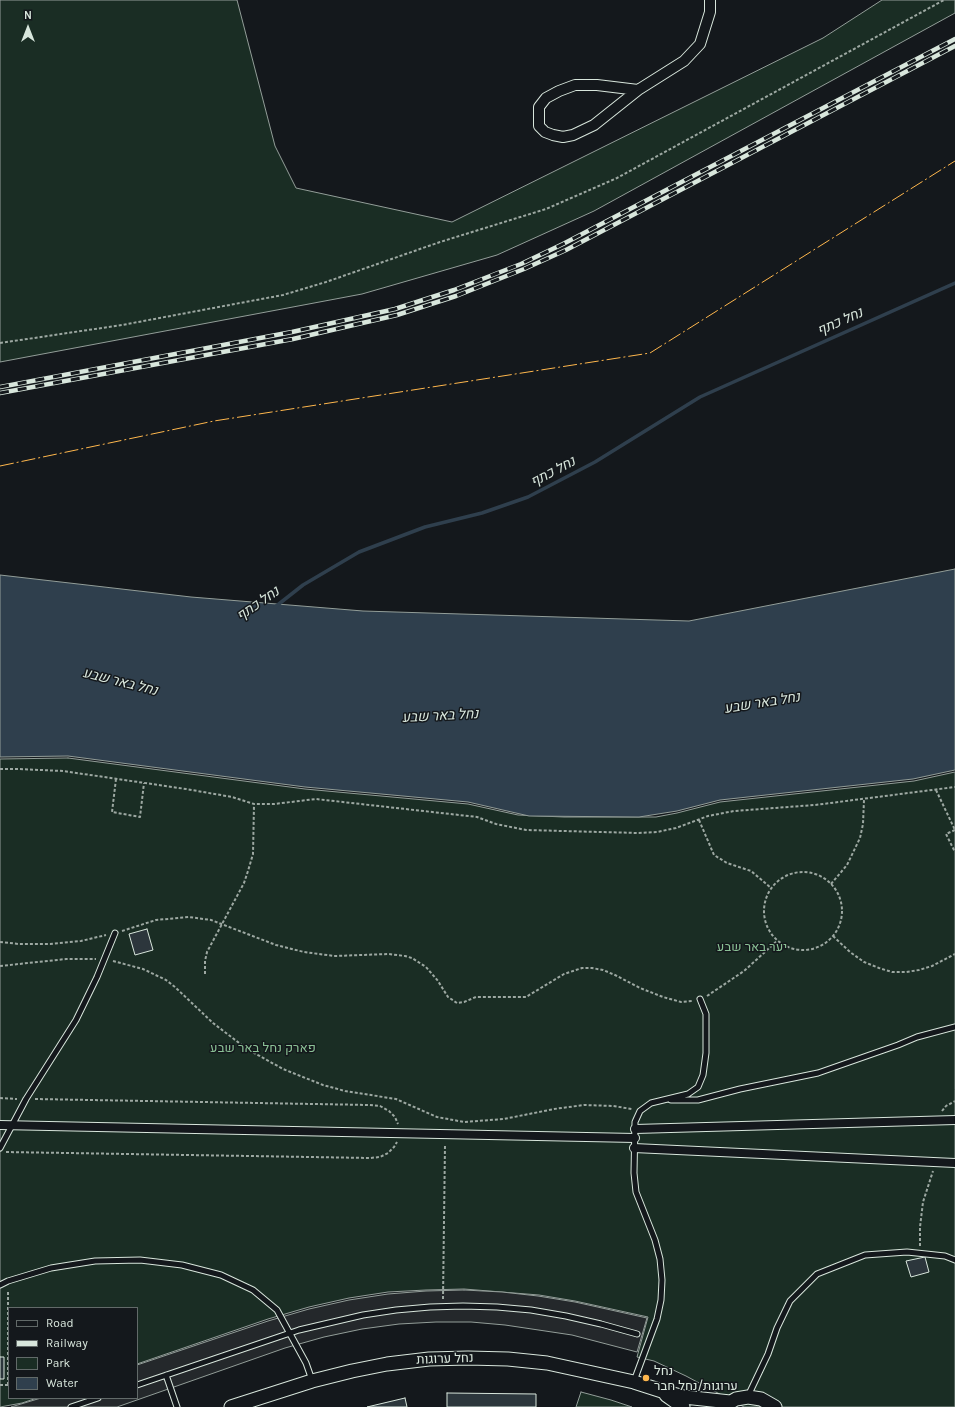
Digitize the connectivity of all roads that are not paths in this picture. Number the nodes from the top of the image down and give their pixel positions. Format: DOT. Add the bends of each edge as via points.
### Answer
graph roads {
  1 [pos="710,0"];
  2 [pos="638,90"];
  3 [pos="115,933"];
  4 [pos="700,999"];
  5 [pos="955,1027"];
  6 [pos="661,1101"];
  7 [pos="955,1120"];
  8 [pos="0,1125"];
  9 [pos="12,1125"];
  10 [pos="635,1134"];
  11 [pos="0,1148"];
  12 [pos="634,1148"];
  13 [pos="955,1164"];
  14 [pos="955,1260"];
  15 [pos="0,1285"];
  16 [pos="290,1333"];
  17 [pos="637,1334"];
  18 [pos="166,1375"];
  19 [pos="312,1381"];
  20 [pos="634,1382"];
  21 [pos="138,1385"];
  22 [pos="662,1392"];
  23 [pos="748,1397"];
  24 [pos="95,1399"];
  25 [pos="727,1404"];
  26 [pos="71,1407"];
  27 [pos="177,1407"];
  28 [pos="231,1407"];
  29 [pos="683,1407"];
  30 [pos="775,1407"];
  1 -- 2 [label="street" via="710,12 700,44 684,61"];
  2 -- 2 [label="street" via="575,85 546,98 539,107 539,126 553,135 573,135 594,125"];
  3 -- 9 [label="lane" via="76,1020"];
  4 -- 6 [label="lane" via="706,1014 703,1075 698,1087 688,1094"];
  5 -- 6 [label="lane" via="917,1037 818,1072 698,1100"];
  6 -- 10 [label="lane" via="640,1111 635,1122"];
  7 -- 10 [label="street"];
  8 -- 9 [label="street"];
  9 -- 10 [label="street" via="445,1134"];
  9 -- 11 [label="lane"];
  10 -- 12 [label="lane"];
  12 -- 13 [label="street"];
  12 -- 20 [label="lane" via="636,1192 660,1259 662,1300"];
  14 -- 23 [label="lane" via="945,1256 907,1252 865,1255 817,1274 790,1301"];
  15 -- 16 [label="lane" via="50,1268 95,1261 140,1260 182,1265 221,1275 253,1290 277,1310"];
  16 -- 17 [label="lane" via="363,1315 442,1306 531,1310 580,1319"];
  16 -- 18 [label="lane"];
  16 -- 19 [label="lane" via="306,1363"];
  18 -- 21 [label="lane"];
  18 -- 27 [label="lane"];
  19 -- 20 [label="street, נחל ערוגות" via="387,1364 468,1358 547,1363"];
  19 -- 28 [label="street, נחל ערוגות"];
  20 -- 22 [label="street, נחל ערוגות"];
  22 -- 25 [label="street, נחל ערוגות"];
  22 -- 29 [label="street, נחל ערוגות"];
  23 -- 25 [label="street"];
  23 -- 30 [label="street" via="761,1399"];
  24 -- 26 [label="lane"];
}
